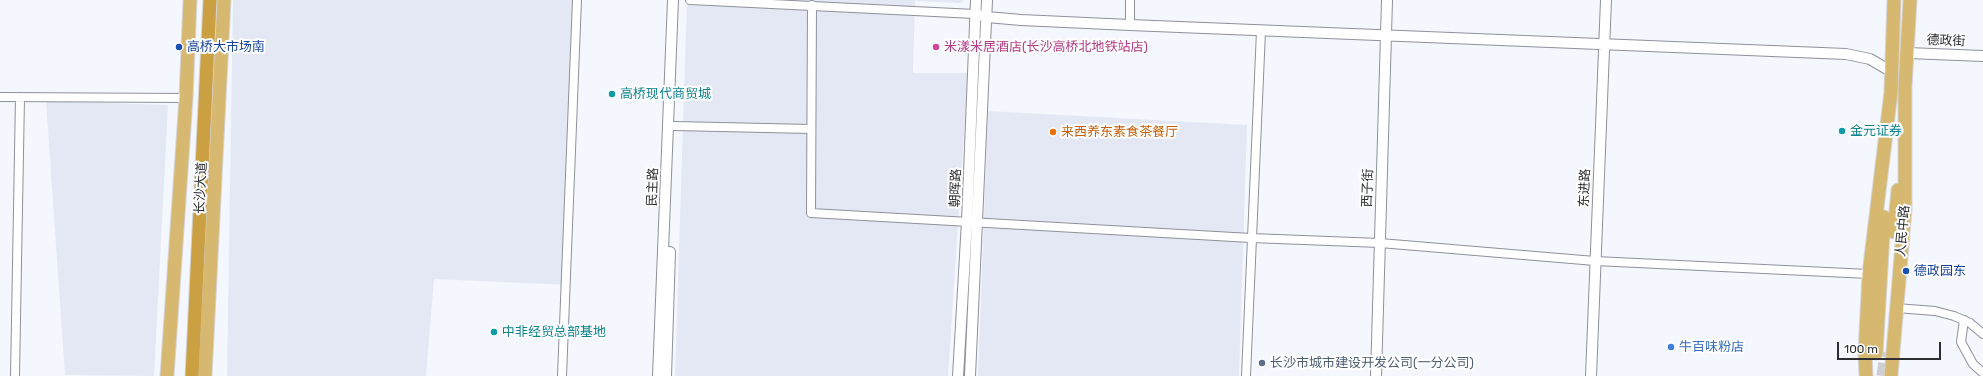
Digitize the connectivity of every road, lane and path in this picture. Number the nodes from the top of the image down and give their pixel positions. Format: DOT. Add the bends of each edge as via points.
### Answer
graph roads {
  1 [pos="190,0"];
  2 [pos="203,0"];
  3 [pos="210,0"];
  4 [pos="224,0"];
  5 [pos="577,0"];
  6 [pos="673,0"];
  7 [pos="679,0"];
  8 [pos="690,0"];
  9 [pos="976,0"];
  10 [pos="987,0"];
  11 [pos="1130,0"];
  12 [pos="1387,0"];
  13 [pos="1606,0"];
  14 [pos="1894,0"];
  15 [pos="1910,0"];
  16 [pos="812,5"];
  17 [pos="975,14"];
  18 [pos="987,17"];
  19 [pos="1130,25"];
  20 [pos="1261,31"];
  21 [pos="1386,36"];
  22 [pos="1604,45"];
  23 [pos="1908,53"];
  24 [pos="1983,56"];
  25 [pos="1892,72"];
  26 [pos="1905,86"];
  27 [pos="1891,92"];
  28 [pos="0,97"];
  29 [pos="20,97"];
  30 [pos="186,98"];
  31 [pos="674,126"];
  32 [pos="811,129"];
  33 [pos="972,222"];
  34 [pos="1252,238"];
  35 [pos="1380,243"];
  36 [pos="1595,261"];
  37 [pos="1869,274"];
  38 [pos="1896,308"];
  39 [pos="1964,320"];
  40 [pos="1983,334"];
  41 [pos="1982,373"];
  42 [pos="15,376"];
  43 [pos="167,376"];
  44 [pos="185,376"];
  45 [pos="192,376"];
  46 [pos="205,376"];
  47 [pos="562,376"];
  48 [pos="658,376"];
  49 [pos="666,376"];
  50 [pos="958,376"];
  51 [pos="970,376"];
  52 [pos="1246,376"];
  53 [pos="1376,376"];
  54 [pos="1591,376"];
  55 [pos="1866,376"];
  56 [pos="1891,376"];
  1 -- 30 [label="main road"];
  2 -- 44 [label="highway, 长沙大道"];
  3 -- 45 [label="highway, 长沙大道"];
  4 -- 46 [label="main road"];
  5 -- 47 [label="street"];
  6 -- 48 [label="street, 民主路"];
  7 -- 31 [label="street, 民主路"];
  8 -- 16 [label="street"];
  9 -- 17 [label="street, 朝晖路"];
  10 -- 18 [label="street, 朝晖路"];
  11 -- 19 [label="street"];
  12 -- 21 [label="street, 西子街"];
  13 -- 22 [label="street, 东进路"];
  14 -- 25 [label="main road, 人民中路"];
  15 -- 23 [label="main road, 人民中路"];
  16 -- 17 [label="street"];
  16 -- 32 [label="street"];
  17 -- 18 [label="street"];
  17 -- 33 [label="street, 朝晖路"];
  18 -- 19 [label="street"];
  18 -- 33 [label="street, 朝晖路"];
  19 -- 20 [label="street"];
  20 -- 21 [label="street"];
  20 -- 34 [label="street"];
  21 -- 22 [label="street"];
  21 -- 35 [label="street, 西子街"];
  22 -- 25 [label="street" via="1846,54 1870,58"];
  22 -- 36 [label="street, 东进路"];
  23 -- 24 [label="street, 德政街"];
  23 -- 26 [label="main road, 人民中路"];
  25 -- 27 [label="main road, 人民中路"];
  26 -- 27 [label="main road, 人民中路" via="1881,352"];
  26 -- 38 [label="main road, 人民中路" via="1905,209"];
  27 -- 37 [label="main road, 人民中路"];
  28 -- 29 [label="street"];
  29 -- 30 [label="street"];
  29 -- 42 [label="street"];
  30 -- 43 [label="main road"];
  31 -- 32 [label="street"];
  31 -- 49 [label="street, 民主路"];
  32 -- 33 [label="street" via="811,213"];
  33 -- 34 [label="street"];
  33 -- 50 [label="street, 朝晖路"];
  33 -- 51 [label="street, 朝晖路"];
  34 -- 35 [label="street"];
  34 -- 52 [label="street"];
  35 -- 36 [label="street"];
  35 -- 53 [label="street, 西子街"];
  36 -- 37 [label="street"];
  36 -- 54 [label="street, 东进路"];
  37 -- 55 [label="main road, 人民中路"];
  38 -- 39 [label="street" via="1935,311"];
  38 -- 56 [label="main road, 人民中路"];
  39 -- 40 [label="street"];
  39 -- 41 [label="street" via="1960,342 1973,364"];
}
